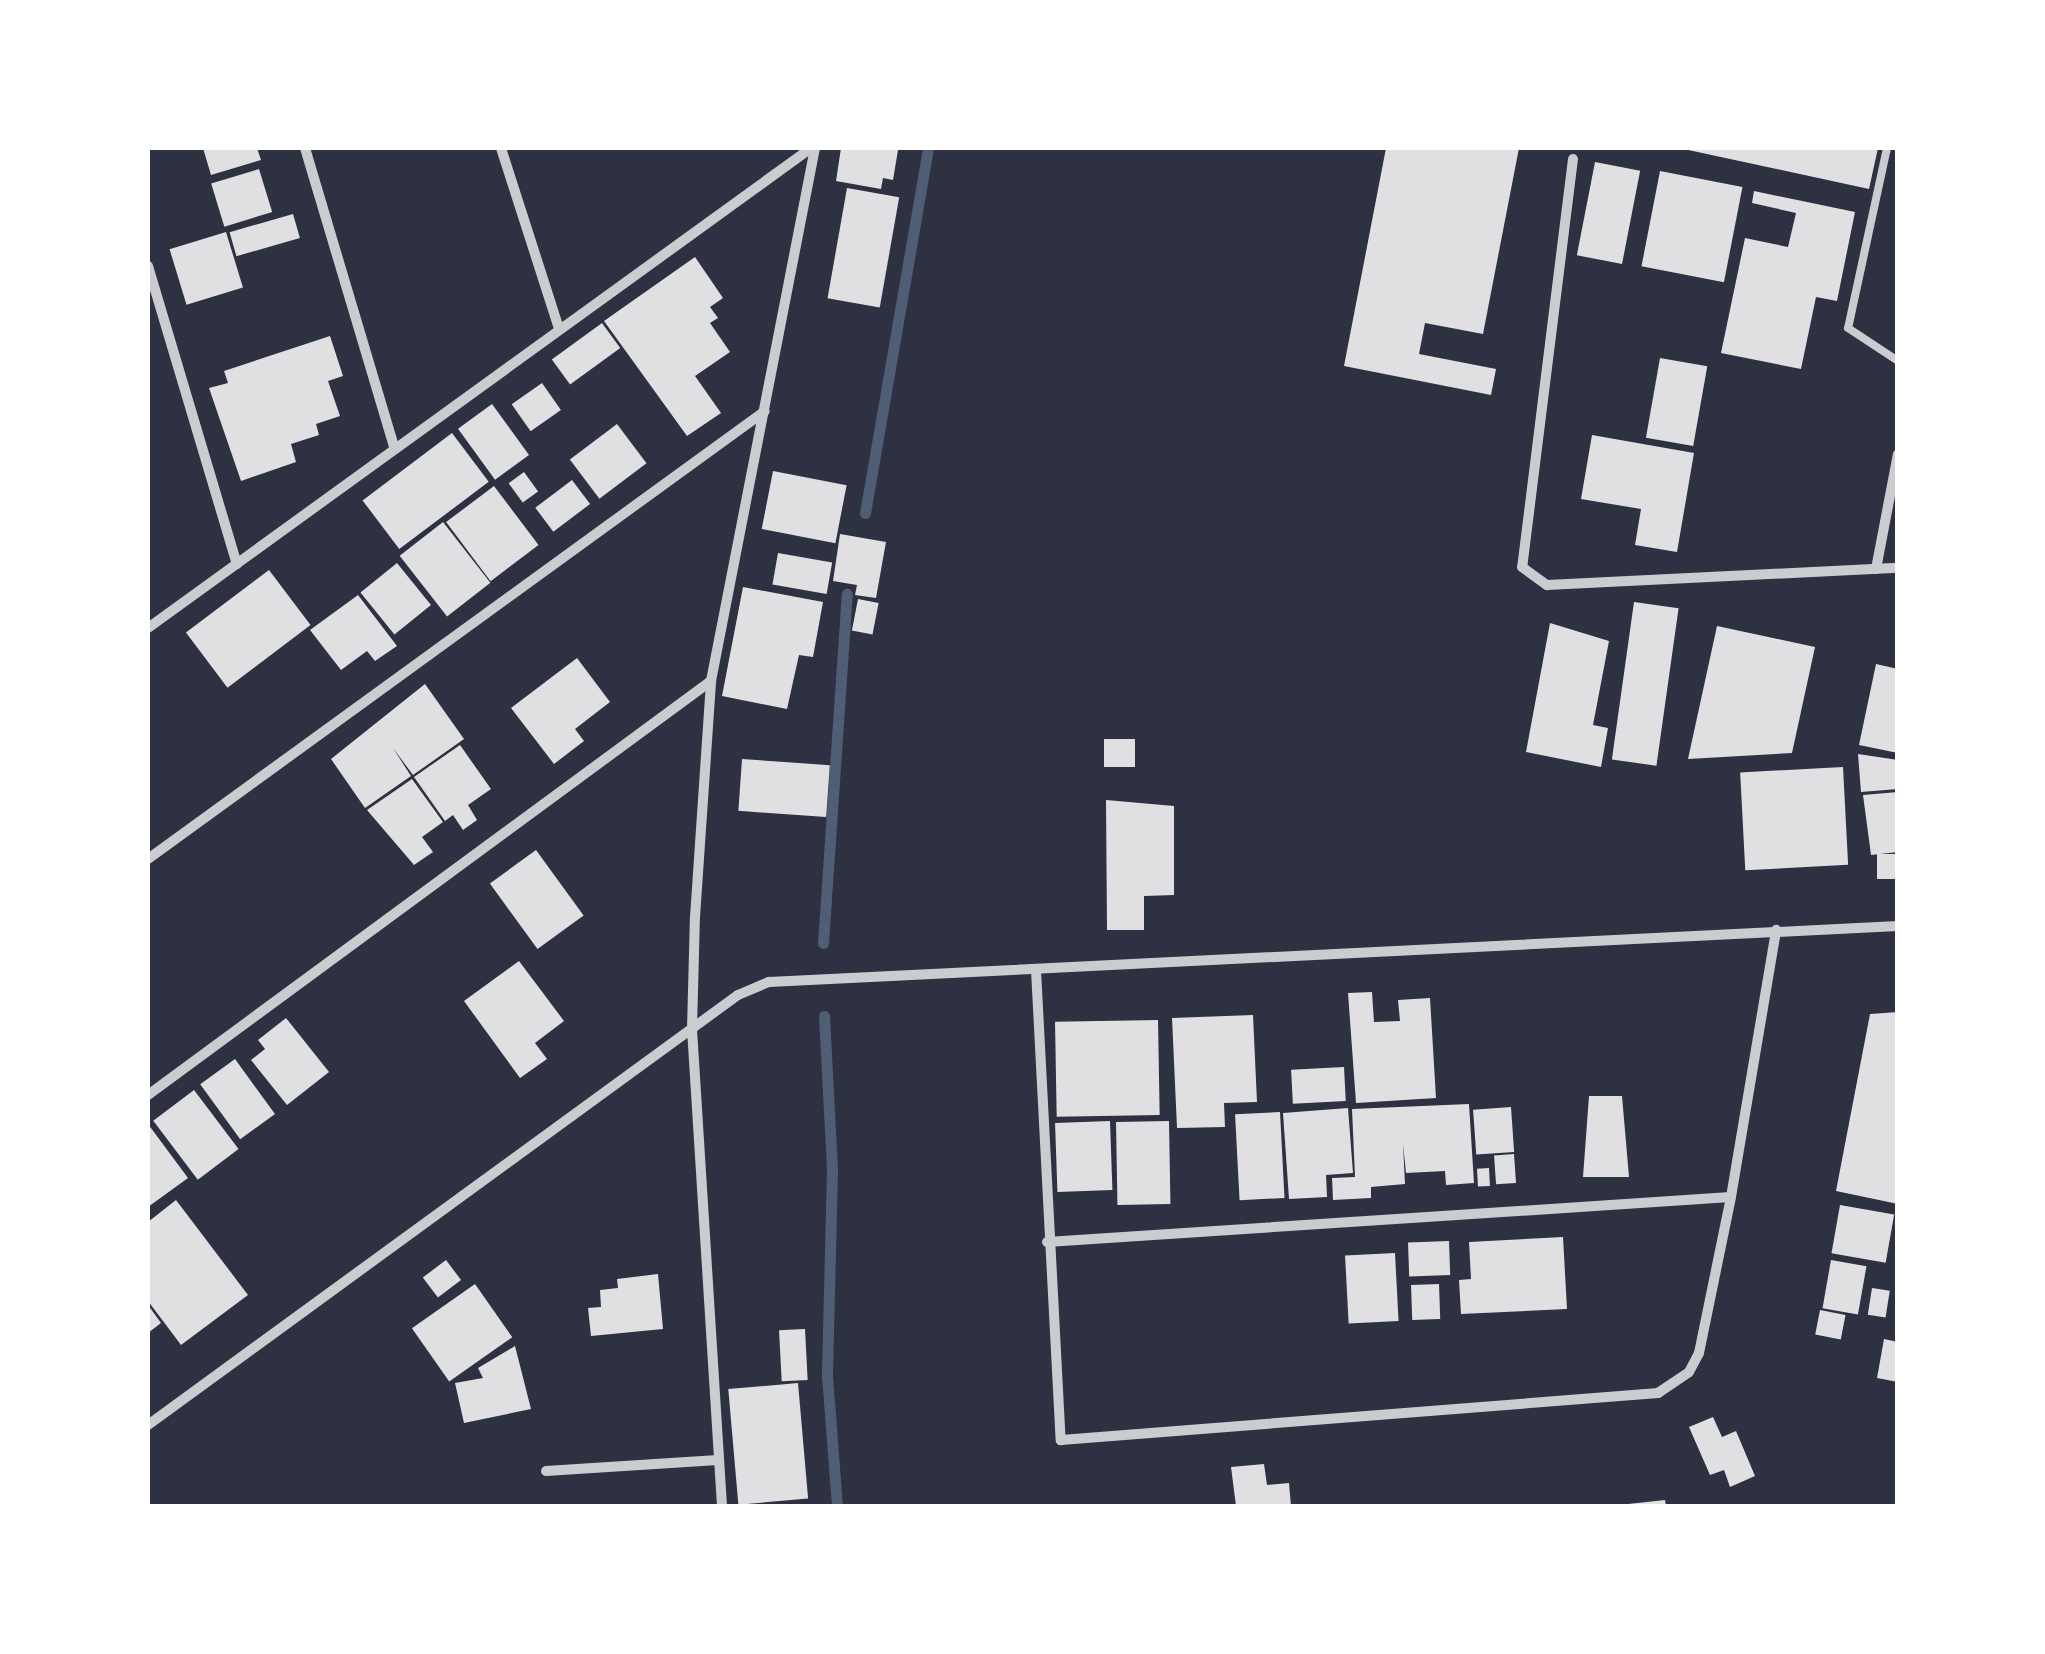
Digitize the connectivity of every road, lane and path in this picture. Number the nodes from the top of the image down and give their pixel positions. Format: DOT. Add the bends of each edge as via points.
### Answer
graph roads {
  1 [pos="304,148"];
  2 [pos="502,148"];
  3 [pos="813,148"];
  4 [pos="1888,148"];
  5 [pos="1573,159"];
  6 [pos="148,266"];
  7 [pos="559,329"];
  8 [pos="1898,362"];
  9 [pos="766,411"];
  10 [pos="394,447"];
  11 [pos="1898,454"];
  12 [pos="237,564"];
  13 [pos="1898,568"];
  14 [pos="1876,569"];
  15 [pos="148,628"];
  16 [pos="712,681"];
  17 [pos="148,859"];
  18 [pos="1898,926"];
  19 [pos="1776,930"];
  20 [pos="1036,970"];
  21 [pos="692,1029"];
  22 [pos="148,1096"];
  23 [pos="1731,1197"];
  24 [pos="1047,1242"];
  25 [pos="148,1425"];
  26 [pos="718,1460"];
  27 [pos="546,1471"];
  28 [pos="722,1506"];
  1 -- 10 [label="street"];
  2 -- 7 [label="street"];
  3 -- 7 [label="street"];
  3 -- 9 [label="street"];
  4 -- 8 [label="lane" via="1848,328"];
  5 -- 14 [label="street" via="1522,566 1547,585"];
  6 -- 12 [label="street"];
  7 -- 10 [label="street"];
  9 -- 16 [label="street"];
  9 -- 17 [label="street"];
  10 -- 12 [label="street"];
  11 -- 14 [label="street"];
  12 -- 15 [label="street"];
  13 -- 14 [label="street"];
  16 -- 21 [label="street"];
  16 -- 22 [label="street"];
  18 -- 19 [label="street"];
  19 -- 20 [label="street"];
  19 -- 23 [label="street"];
  20 -- 21 [label="street" via="769,982"];
  20 -- 24 [label="street"];
  21 -- 25 [label="street"];
  21 -- 26 [label="street"];
  23 -- 24 [label="street"];
  23 -- 24 [label="street" via="1699,1353 1689,1372 1658,1393 1061,1440"];
  26 -- 27 [label="street"];
  26 -- 28 [label="street"];
}
